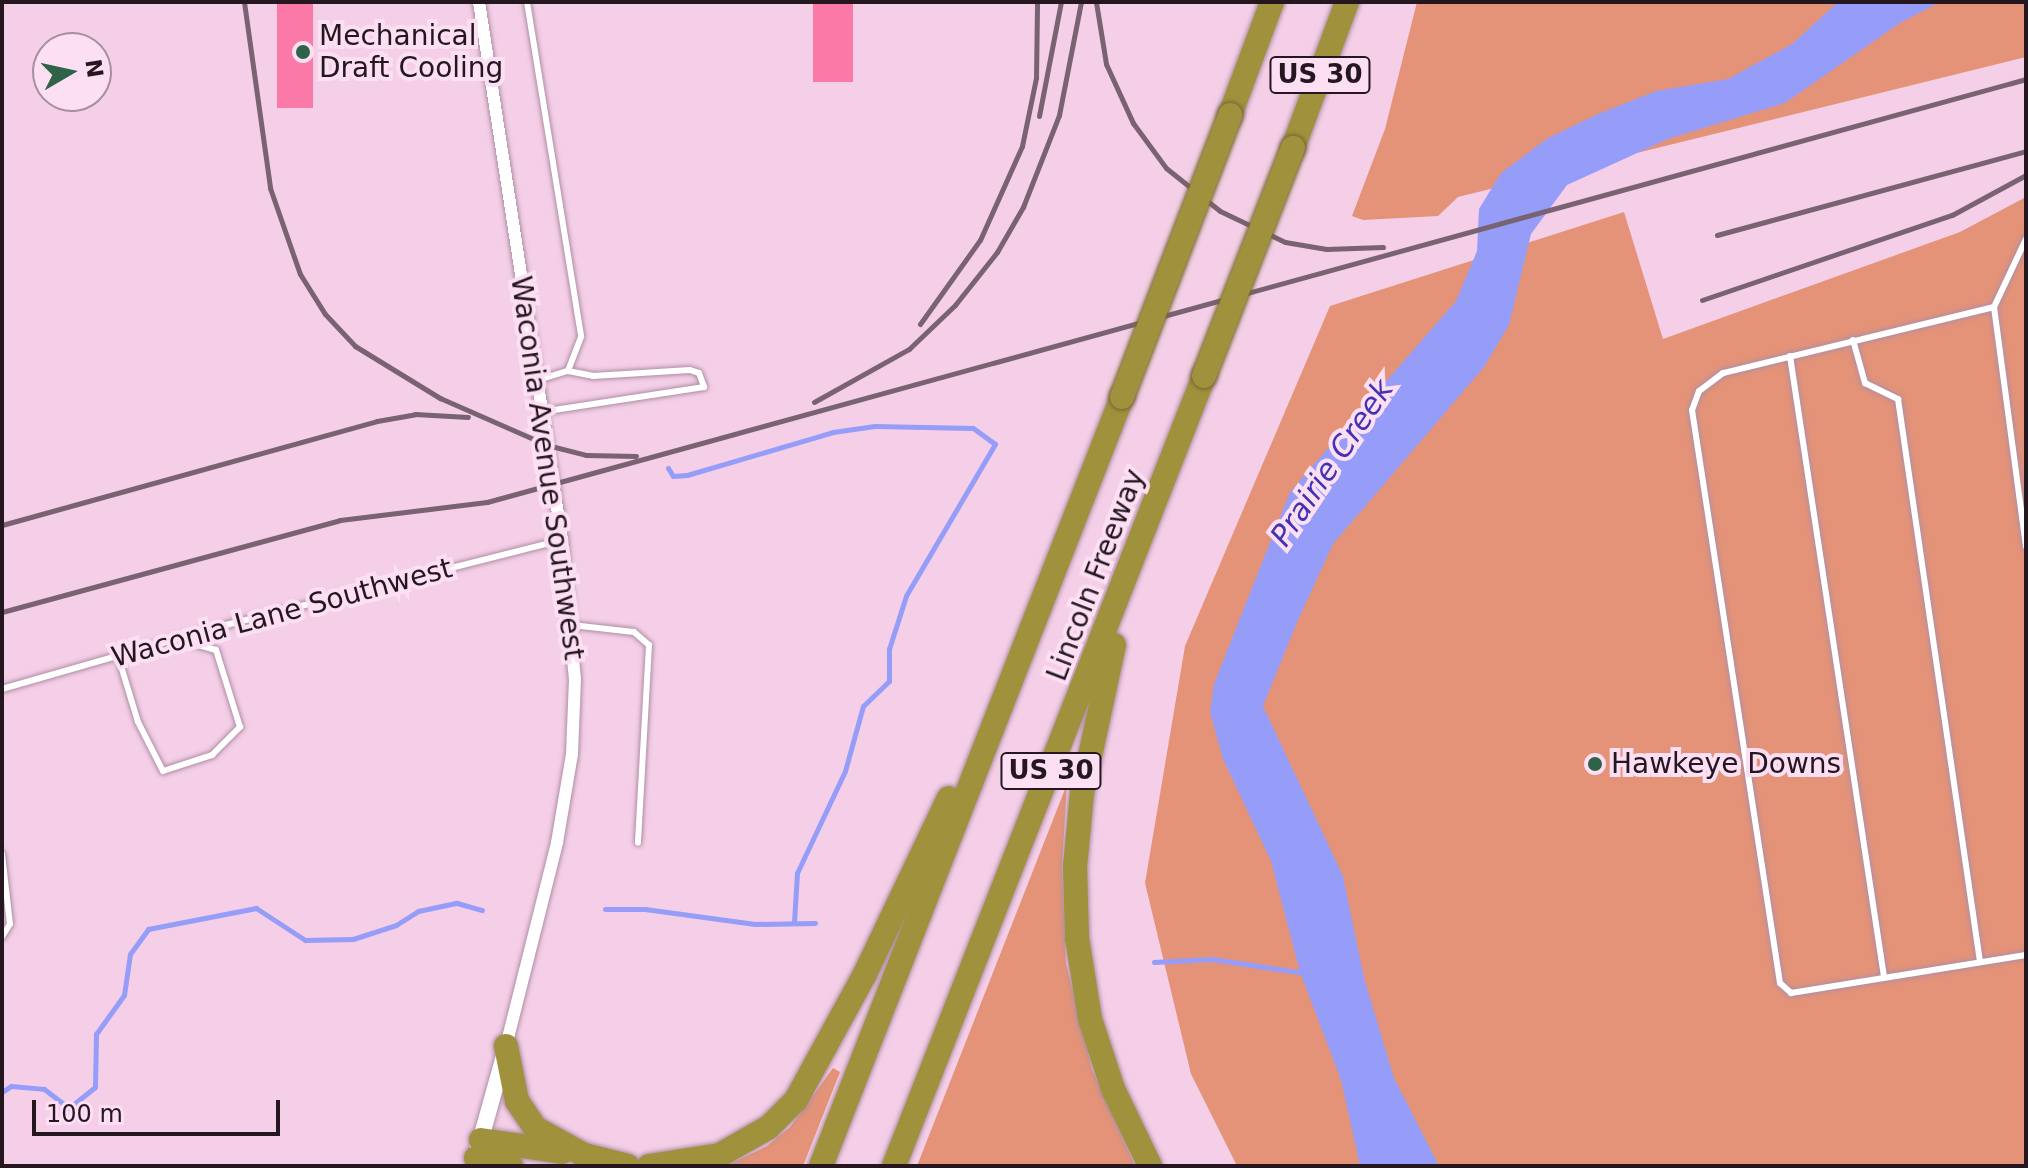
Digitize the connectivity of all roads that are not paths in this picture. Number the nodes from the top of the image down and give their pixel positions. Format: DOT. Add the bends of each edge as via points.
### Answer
graph roads {
  1 [pos="479,2"];
  2 [pos="527,2"];
  3 [pos="1272,2"];
  4 [pos="1347,2"];
  5 [pos="2026,239"];
  6 [pos="1994,307"];
  7 [pos="1853,340"];
  8 [pos="1790,356"];
  9 [pos="568,371"];
  10 [pos="535,381"];
  11 [pos="541,412"];
  12 [pos="2023,502"];
  13 [pos="562,540"];
  14 [pos="2026,547"];
  15 [pos="1128,578"];
  16 [pos="572,625"];
  17 [pos="177,639"];
  18 [pos="118,656"];
  19 [pos="2,689"];
  20 [pos="1009,692"];
  21 [pos="638,843"];
  22 [pos="2,854"];
  23 [pos="2,937"];
  24 [pos="2026,955"];
  25 [pos="1980,962"];
  26 [pos="1884,977"];
  27 [pos="506,1046"];
  28 [pos="477,1155"];
  29 [pos="584,1155"];
  30 [pos="511,1166"];
  31 [pos="628,1166"];
  32 [pos="649,1166"];
  33 [pos="821,1166"];
  34 [pos="894,1166"];
  35 [pos="1150,1166"];
  1 -- 10 [label="street, Waconia Avenue Southwest"];
  2 -- 9 [label="lane" via="581,337 575,364"];
  3 -- 20 [label="highway, Lincoln Freeway / US 30, bridge"];
  4 -- 15 [label="highway, Lincoln Freeway / US 30, bridge"];
  5 -- 6 [label="lane"];
  6 -- 7 [label="lane"];
  6 -- 12 [label="lane"];
  7 -- 8 [label="lane"];
  7 -- 25 [label="lane" via="1865,383 1898,399"];
  8 -- 26 [label="lane"];
  8 -- 26 [label="lane" via="1723,373 1699,391 1692,410 1702,478 1780,983 1791,993"];
  9 -- 10 [label="lane"];
  9 -- 11 [label="lane" via="593,376 690,370 699,373 704,387"];
  10 -- 11 [label="street, Waconia Avenue Southwest"];
  11 -- 13 [label="street, Waconia Avenue Southwest"];
  12 -- 14 [label="lane"];
  13 -- 16 [label="street, Waconia Avenue Southwest"];
  13 -- 17 [label="lane, Waconia Lane Southwest"];
  15 -- 34 [label="highway, Lincoln Freeway / US 30"];
  15 -- 35 [label="highway" via="1082,793 1075,867 1077,938 1090,1019 1113,1089"];
  16 -- 21 [label="lane" via="634,632 649,645"];
  16 -- 27 [label="street, Waconia Avenue Southwest" via="572,754 557,843"];
  17 -- 18 [label="lane, Waconia Lane Southwest"];
  17 -- 18 [label="lane" via="216,650 240,727 212,755 163,771 138,722"];
  18 -- 19 [label="lane, Waconia Lane Southwest"];
  20 -- 32 [label="highway" via="981,729 871,962 796,1100 769,1127 720,1155"];
  20 -- 33 [label="highway, Lincoln Freeway / US 30"];
  22 -- 23 [label="lane" via="10,924"];
  24 -- 25 [label="lane"];
  25 -- 26 [label="lane"];
  27 -- 28 [label="street, Waconia Avenue Southwest"];
  27 -- 29 [label="highway" via="524,1116 548,1140"];
  28 -- 29 [label="highway"];
  28 -- 30 [label="highway"];
  29 -- 31 [label="highway"];
}
